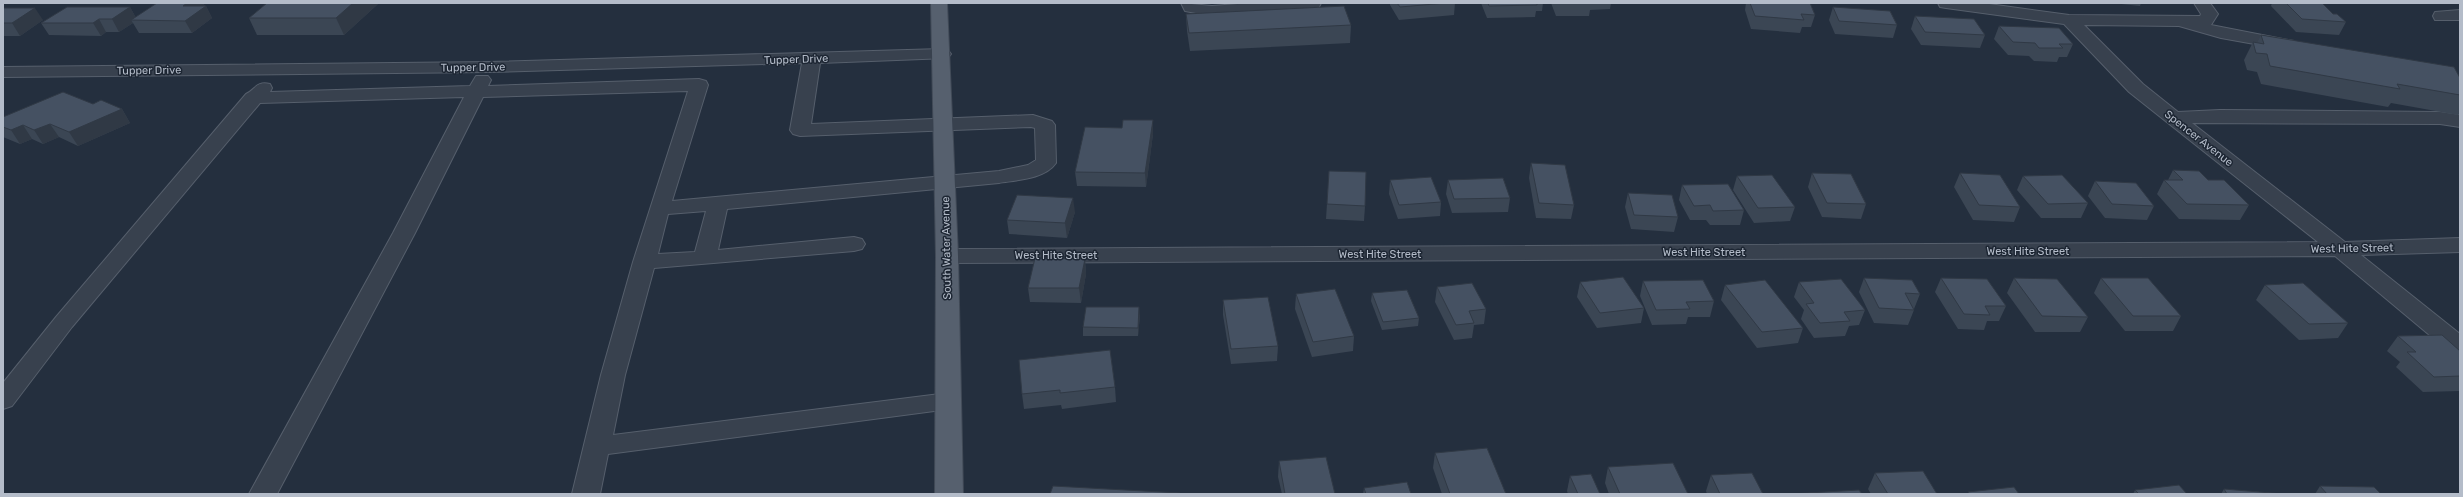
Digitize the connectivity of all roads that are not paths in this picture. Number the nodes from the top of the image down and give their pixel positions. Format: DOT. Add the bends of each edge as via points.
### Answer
graph roads {
  1 [pos="939,3"];
  2 [pos="1189,3"];
  3 [pos="1313,3"];
  4 [pos="1946,3"];
  5 [pos="2202,3"];
  6 [pos="2460,15"];
  7 [pos="2441,16"];
  8 [pos="2069,20"];
  9 [pos="2184,22"];
  10 [pos="2305,48"];
  11 [pos="942,54"];
  12 [pos="812,59"];
  13 [pos="489,67"];
  14 [pos="282,68"];
  15 [pos="3,72"];
  16 [pos="476,91"];
  17 [pos="253,98"];
  18 [pos="2174,118"];
  19 [pos="2460,121"];
  20 [pos="943,124"];
  21 [pos="945,181"];
  22 [pos="718,204"];
  23 [pos="659,209"];
  24 [pos="854,244"];
  25 [pos="2460,245"];
  26 [pos="2340,249"];
  27 [pos="947,256"];
  28 [pos="705,258"];
  29 [pos="644,262"];
  30 [pos="2460,347"];
  31 [pos="3,400"];
  32 [pos="948,402"];
  33 [pos="597,446"];
  34 [pos="263,494"];
  35 [pos="586,494"];
  36 [pos="949,494"];
  1 -- 11 [label="main road, South Water Avenue"];
  2 -- 3 [label="street" via="1191,7 1212,11"];
  4 -- 8 [label="street"];
  5 -- 9 [label="street" via="2210,14 2205,21"];
  6 -- 7 [label="street"];
  8 -- 9 [label="street"];
  8 -- 18 [label="street, Spencer Avenue" via="2136,88"];
  9 -- 10 [label="street" via="2221,33"];
  11 -- 12 [label="street, Tupper Drive"];
  11 -- 20 [label="main road, South Water Avenue"];
  12 -- 13 [label="street, Tupper Drive"];
  12 -- 20 [label="street" via="800,130"];
  13 -- 14 [label="street, Tupper Drive"];
  13 -- 16 [label="street"];
  14 -- 15 [label="street, Tupper Drive"];
  14 -- 17 [label="street"];
  16 -- 17 [label="street"];
  16 -- 23 [label="street" via="699,85"];
  16 -- 34 [label="street" via="404,233"];
  17 -- 31 [label="street" via="64,322"];
  18 -- 19 [label="street" via="2440,118"];
  18 -- 26 [label="street, Spencer Avenue"];
  20 -- 21 [label="main road, South Water Avenue"];
  20 -- 21 [label="street" via="1033,120 1045,125 1046,162 1034,170 999,177"];
  21 -- 22 [label="street"];
  21 -- 27 [label="main road, South Water Avenue"];
  22 -- 23 [label="street"];
  22 -- 28 [label="street"];
  23 -- 29 [label="street"];
  24 -- 28 [label="street"];
  25 -- 26 [label="street, West Hite Street"];
  26 -- 27 [label="street, West Hite Street"];
  26 -- 30 [label="street, Spencer Avenue"];
  27 -- 32 [label="main road, South Water Avenue"];
  28 -- 29 [label="street"];
  29 -- 33 [label="street" via="613,375"];
  32 -- 33 [label="street"];
  32 -- 36 [label="main road, South Water Avenue"];
  33 -- 35 [label="street"];
}
